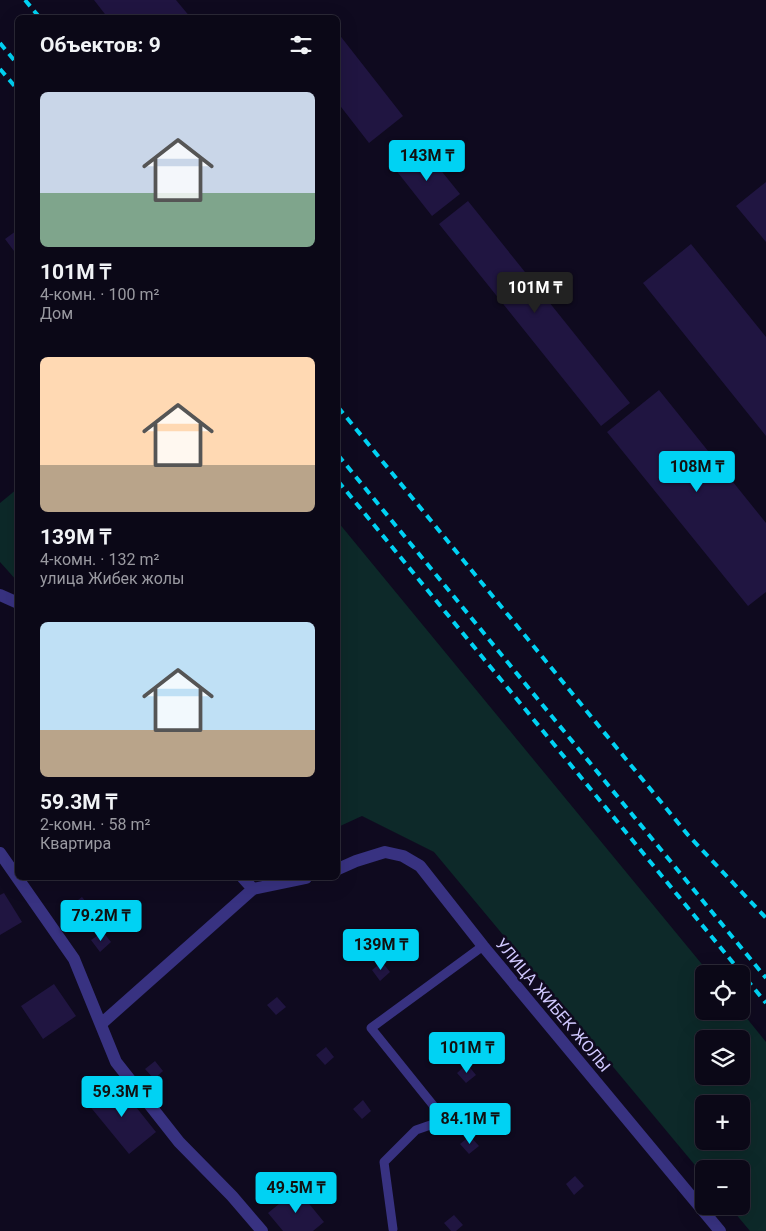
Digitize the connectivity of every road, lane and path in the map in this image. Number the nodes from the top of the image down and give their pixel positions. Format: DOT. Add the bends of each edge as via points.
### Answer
graph roads {
  1 [pos="0,595"];
  2 [pos="15,602"];
  3 [pos="0,853"];
  4 [pos="340,868"];
  5 [pos="15,874"];
  6 [pos="19,880"];
  7 [pos="245,880"];
  8 [pos="296,880"];
  9 [pos="253,889"];
  10 [pos="483,946"];
  11 [pos="101,1024"];
  12 [pos="393,1229"];
  13 [pos="262,1231"];
  14 [pos="720,1231"];
  1 -- 2 [label="street"];
  3 -- 5 [label="street"];
  4 -- 10 [label="street, УЛИЦА ЖИБЕК ЖОЛЫ" via="385,852 403,856 420,866"];
  6 -- 11 [label="street" via="74,959"];
  7 -- 9 [label="street"];
  8 -- 9 [label="street"];
  9 -- 11 [label="street"];
  10 -- 12 [label="lane" via="371,1028 444,1120 416,1130 384,1162"];
  10 -- 14 [label="street, УЛИЦА ЖИБЕК ЖОЛЫ"];
  11 -- 13 [label="street" via="116,1062 179,1142"];
}
